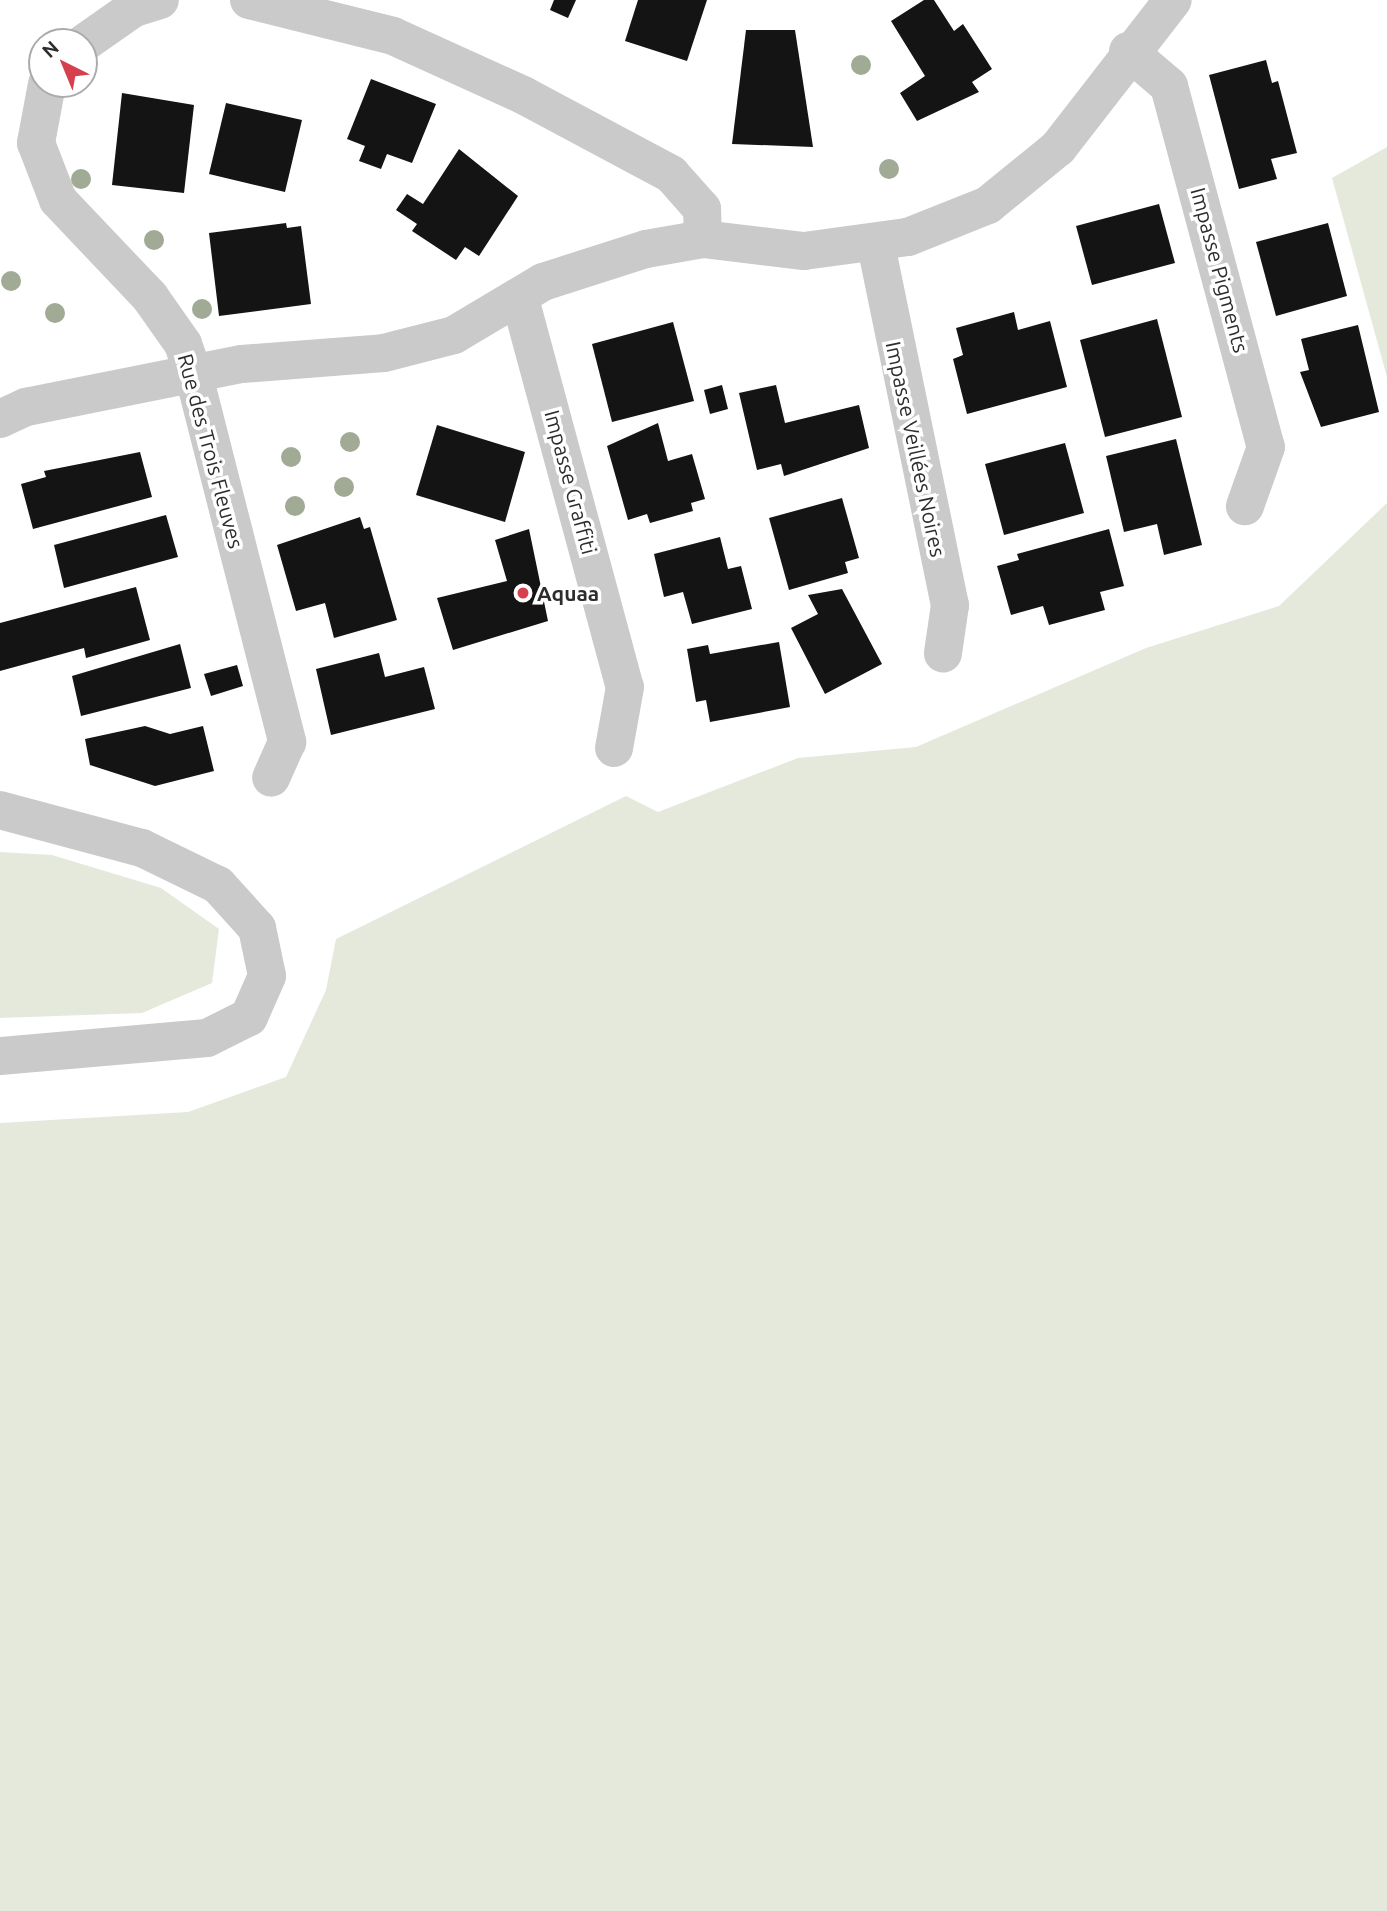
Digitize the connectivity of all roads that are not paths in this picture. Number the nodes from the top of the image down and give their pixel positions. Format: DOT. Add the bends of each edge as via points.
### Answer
graph roads {
  1 [pos="160,0"];
  2 [pos="249,0"];
  3 [pos="1172,0"];
  4 [pos="98,33"];
  5 [pos="1128,51"];
  6 [pos="44,98"];
  7 [pos="703,239"];
  8 [pos="876,245"];
  9 [pos="520,299"];
  10 [pos="194,376"];
  11 [pos="0,419"];
  12 [pos="1245,506"];
  13 [pos="943,653"];
  14 [pos="614,748"];
  15 [pos="271,778"];
  16 [pos="0,810"];
  17 [pos="0,1056"];
  1 -- 4 [label="street" via="134,8"];
  2 -- 7 [label="street" via="393,36 523,95 671,174 702,209"];
  3 -- 5 [label="street"];
  5 -- 8 [label="street" via="1058,148 988,205"];
  5 -- 12 [label="street, Impasse Pigments" via="1169,86 1263,433 1266,447"];
  6 -- 10 [label="street, Rue des Trois Fleuves" via="36,142 58,200 150,296 183,344"];
  7 -- 8 [label="street" via="804,251"];
  7 -- 9 [label="street" via="576,271 543,282"];
  8 -- 13 [label="street, Impasse Veillées Noires" via="950,605"];
  9 -- 10 [label="street" via="454,335 384,353 242,364"];
  9 -- 14 [label="street, Impasse Graffiti" via="625,687"];
  10 -- 11 [label="street" via="26,407"];
  10 -- 15 [label="street, Rue des Trois Fleuves" via="287,742"];
  16 -- 17 [label="street" via="142,848 218,886 257,928 267,976 249,1017 207,1038"];
}
